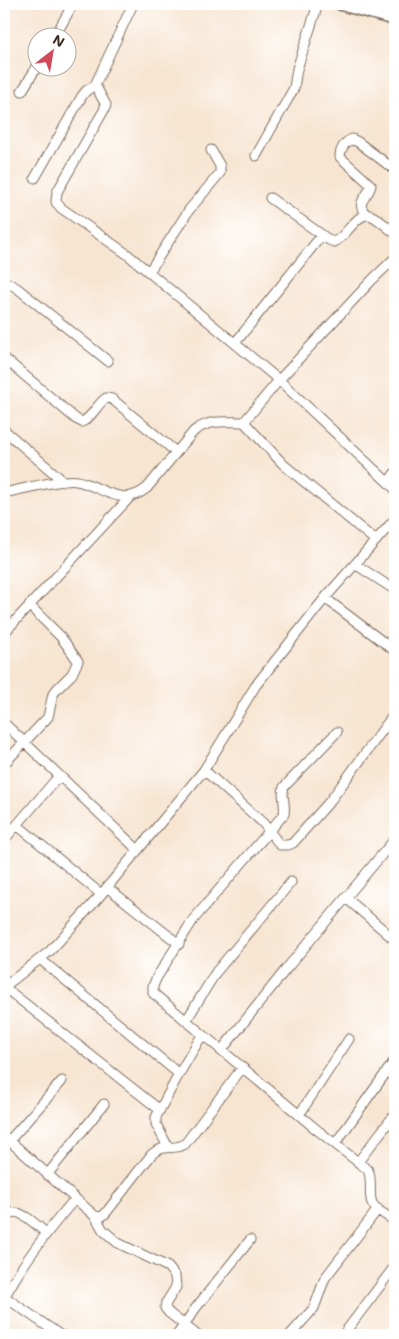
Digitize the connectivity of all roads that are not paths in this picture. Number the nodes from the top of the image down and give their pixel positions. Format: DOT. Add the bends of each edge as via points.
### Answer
graph roads {
  1 [pos="73,4"];
  2 [pos="133,4"];
  3 [pos="318,4"];
  4 [pos="341,4"];
  5 [pos="370,8"];
  6 [pos="395,20"];
  7 [pos="60,28"];
  8 [pos="30,78"];
  9 [pos="95,85"];
  10 [pos="22,91"];
  11 [pos="210,150"];
  12 [pos="256,156"];
  13 [pos="395,170"];
  14 [pos="34,178"];
  15 [pos="270,198"];
  16 [pos="366,214"];
  17 [pos="395,233"];
  18 [pos="322,235"];
  19 [pos="395,258"];
  20 [pos="149,272"];
  21 [pos="4,281"];
  22 [pos="235,343"];
  23 [pos="4,358"];
  24 [pos="108,361"];
  25 [pos="279,380"];
  26 [pos="244,422"];
  27 [pos="4,430"];
  28 [pos="176,452"];
  29 [pos="395,473"];
  30 [pos="63,481"];
  31 [pos="388,482"];
  32 [pos="395,489"];
  33 [pos="4,493"];
  34 [pos="131,496"];
  35 [pos="395,519"];
  36 [pos="376,541"];
  37 [pos="355,564"];
  38 [pos="395,590"];
  39 [pos="325,598"];
  40 [pos="29,605"];
  41 [pos="4,633"];
  42 [pos="395,651"];
  43 [pos="395,713"];
  44 [pos="4,723"];
  45 [pos="337,732"];
  46 [pos="24,743"];
  47 [pos="4,764"];
  48 [pos="204,770"];
  49 [pos="60,776"];
  50 [pos="17,825"];
  51 [pos="270,831"];
  52 [pos="395,839"];
  53 [pos="4,840"];
  54 [pos="138,850"];
  55 [pos="291,882"];
  56 [pos="104,891"];
  57 [pos="346,898"];
  58 [pos="395,940"];
  59 [pos="179,944"];
  60 [pos="40,959"];
  61 [pos="4,987"];
  62 [pos="186,1021"];
  63 [pos="202,1035"];
  64 [pos="350,1039"];
  65 [pos="221,1051"];
  66 [pos="395,1060"];
  67 [pos="242,1068"];
  68 [pos="179,1074"];
  69 [pos="62,1081"];
  70 [pos="104,1104"];
  71 [pos="160,1110"];
  72 [pos="395,1114"];
  73 [pos="299,1115"];
  74 [pos="6,1138"];
  75 [pos="335,1144"];
  76 [pos="168,1147"];
  77 [pos="358,1162"];
  78 [pos="47,1175"];
  79 [pos="75,1199"];
  80 [pos="378,1209"];
  81 [pos="95,1216"];
  82 [pos="395,1221"];
  83 [pos="4,1222"];
  84 [pos="46,1233"];
  85 [pos="250,1240"];
  86 [pos="395,1266"];
  87 [pos="4,1298"];
  88 [pos="184,1325"];
  89 [pos="60,1335"];
  90 [pos="177,1335"];
  91 [pos="197,1335"];
  92 [pos="290,1335"];
  93 [pos="343,1335"];
  1 -- 7 [label="street"];
  2 -- 9 [label="street"];
  3 -- 12 [label="street" via="294,88"];
  4 -- 5 [label="main road"];
  5 -- 6 [label="main road"];
  8 -- 10 [label="street"];
  9 -- 14 [label="street" via="82,96"];
  9 -- 20 [label="street" via="106,104 57,192 56,202"];
  11 -- 20 [label="street" via="220,172 189,210"];
  13 -- 16 [label="street" via="358,142 352,139 345,144 340,157 371,185 361,204"];
  15 -- 18 [label="street"];
  16 -- 17 [label="street"];
  16 -- 18 [label="street" via="341,240 334,242"];
  18 -- 22 [label="street"];
  19 -- 25 [label="street"];
  20 -- 22 [label="street"];
  21 -- 24 [label="street" via="18,288"];
  22 -- 25 [label="street"];
  23 -- 28 [label="street" via="76,419 86,420 102,401 112,399"];
  25 -- 26 [label="street"];
  25 -- 31 [label="street"];
  26 -- 28 [label="street" via="203,424"];
  26 -- 36 [label="street" via="284,465"];
  27 -- 30 [label="street"];
  28 -- 34 [label="street" via="147,488"];
  29 -- 31 [label="street"];
  30 -- 33 [label="street"];
  30 -- 34 [label="street" via="77,481 103,492"];
  31 -- 32 [label="street"];
  34 -- 40 [label="street"];
  35 -- 36 [label="street"];
  36 -- 37 [label="street"];
  37 -- 38 [label="street"];
  37 -- 39 [label="street"];
  39 -- 42 [label="street"];
  39 -- 48 [label="street" via="256,685"];
  40 -- 41 [label="street"];
  40 -- 46 [label="street" via="61,636 78,661 72,674 54,694 48,717"];
  43 -- 51 [label="street" via="330,801 293,843 288,846 280,844"];
  44 -- 46 [label="street"];
  45 -- 51 [label="street" via="284,787 284,814"];
  46 -- 47 [label="street"];
  46 -- 49 [label="street"];
  48 -- 51 [label="street"];
  48 -- 54 [label="street"];
  49 -- 50 [label="street"];
  49 -- 54 [label="street"];
  50 -- 53 [label="street"];
  50 -- 56 [label="street"];
  51 -- 59 [label="street" via="202,908"];
  52 -- 57 [label="street"];
  54 -- 56 [label="street"];
  55 -- 62 [label="street" via="216,972"];
  56 -- 59 [label="street"];
  56 -- 60 [label="street"];
  57 -- 58 [label="street"];
  57 -- 65 [label="street"];
  59 -- 62 [label="street" via="157,977 153,993"];
  60 -- 61 [label="street"];
  60 -- 68 [label="street"];
  61 -- 71 [label="street"];
  62 -- 63 [label="street"];
  63 -- 65 [label="street"];
  63 -- 68 [label="street"];
  64 -- 73 [label="street"];
  65 -- 67 [label="street"];
  66 -- 75 [label="street"];
  67 -- 73 [label="street"];
  67 -- 76 [label="street" via="185,1144"];
  68 -- 71 [label="street"];
  69 -- 74 [label="street"];
  70 -- 78 [label="street"];
  71 -- 76 [label="street" via="156,1124"];
  72 -- 77 [label="street"];
  73 -- 75 [label="street"];
  74 -- 78 [label="street"];
  75 -- 77 [label="street"];
  76 -- 81 [label="street" via="152,1154 105,1214"];
  77 -- 80 [label="street" via="371,1177 372,1202"];
  78 -- 79 [label="street"];
  79 -- 81 [label="street"];
  79 -- 84 [label="street"];
  80 -- 82 [label="street"];
  80 -- 92 [label="street" via="325,1278 314,1308"];
  81 -- 88 [label="street" via="103,1230 118,1242 168,1267 175,1276 176,1286 165,1308"];
  83 -- 84 [label="street" via="16,1212"];
  84 -- 87 [label="street"];
  85 -- 88 [label="street"];
  86 -- 93 [label="street"];
  87 -- 89 [label="street"];
  88 -- 90 [label="street"];
  88 -- 91 [label="street"];
}
